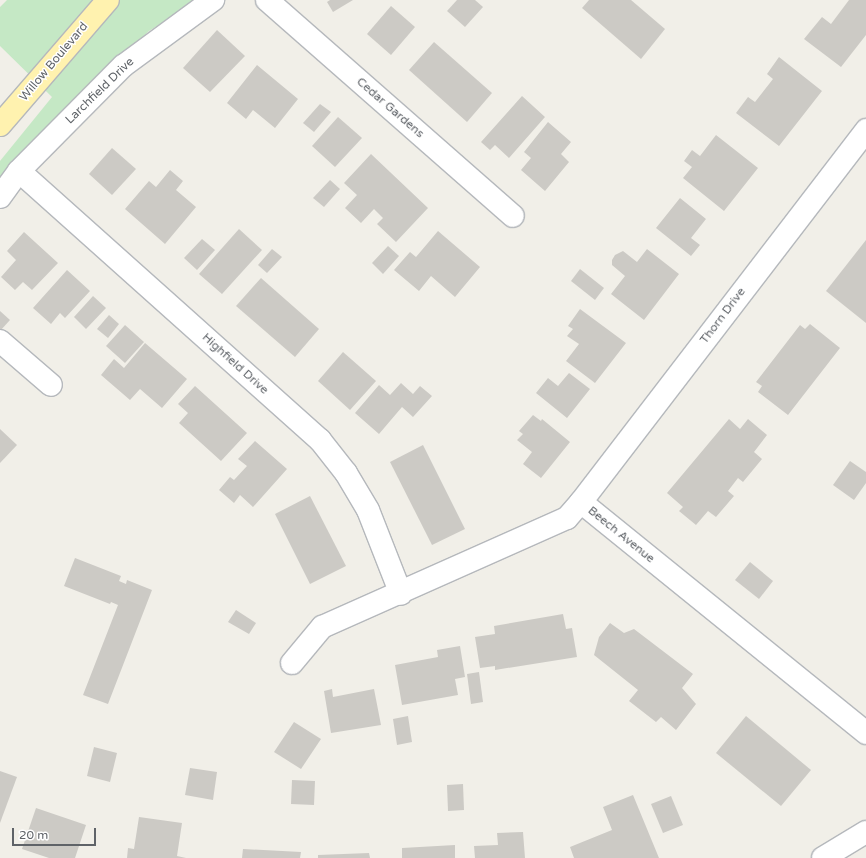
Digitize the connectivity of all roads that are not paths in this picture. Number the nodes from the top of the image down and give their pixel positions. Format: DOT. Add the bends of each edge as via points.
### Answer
graph roads {
  1 [pos="108,0"];
  2 [pos="213,0"];
  3 [pos="267,0"];
  4 [pos="0,124"];
  5 [pos="866,130"];
  6 [pos="19,172"];
  7 [pos="0,197"];
  8 [pos="513,216"];
  9 [pos="0,341"];
  10 [pos="51,385"];
  11 [pos="581,502"];
  12 [pos="401,594"];
  13 [pos="292,663"];
  14 [pos="866,733"];
  15 [pos="866,832"];
  16 [pos="823,858"];
  1 -- 4 [label="main road, Willow Boulevard"];
  2 -- 6 [label="street, Larchfield Drive" via="124,66"];
  3 -- 8 [label="street, Cedar Gardens"];
  5 -- 11 [label="street, Thorn Drive"];
  6 -- 7 [label="street, Larchfield Drive"];
  6 -- 12 [label="street, Highfield Drive" via="320,440 346,473 368,510"];
  9 -- 10 [label="street"];
  11 -- 12 [label="street, Beech Avenue" via="567,518"];
  11 -- 14 [label="street, Beech Avenue"];
  12 -- 13 [label="street, Beech Avenue" via="322,627"];
  15 -- 16 [label="street"];
}
